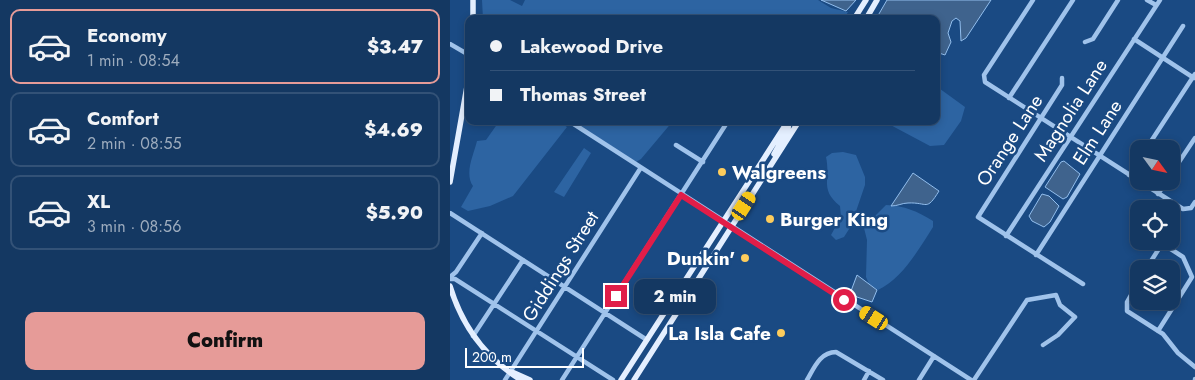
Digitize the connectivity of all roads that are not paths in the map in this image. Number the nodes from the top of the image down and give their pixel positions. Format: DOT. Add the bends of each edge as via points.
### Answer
graph roads {
  1 [pos="473,0"];
  2 [pos="866,0"];
  3 [pos="877,0"];
  4 [pos="1033,0"];
  5 [pos="1073,0"];
  6 [pos="1118,0"];
  7 [pos="1147,0"];
  8 [pos="1160,0"];
  9 [pos="1156,6"];
  10 [pos="473,15"];
  11 [pos="857,15"];
  12 [pos="868,15"];
  13 [pos="1183,26"];
  14 [pos="1134,39"];
  15 [pos="1085,42"];
  16 [pos="450,44"];
  17 [pos="465,53"];
  18 [pos="1163,58"];
  19 [pos="1194,76"];
  20 [pos="1062,78"];
  21 [pos="465,98"];
  22 [pos="1010,98"];
  23 [pos="1040,118"];
  24 [pos="574,125"];
  25 [pos="726,125"];
  26 [pos="785,125"];
  27 [pos="788,125"];
  28 [pos="796,125"];
  29 [pos="1070,138"];
  30 [pos="1195,138"];
  31 [pos="1152,140"];
  32 [pos="676,145"];
  33 [pos="1099,156"];
  34 [pos="1180,160"];
  35 [pos="703,162"];
  36 [pos="770,166"];
  37 [pos="640,169"];
  38 [pos="1129,175"];
  39 [pos="450,182"];
  40 [pos="1161,190"];
  41 [pos="1158,194"];
  42 [pos="681,195"];
  43 [pos="1195,202"];
  44 [pos="450,213"];
  45 [pos="722,222"];
  46 [pos="731,228"];
  47 [pos="482,233"];
  48 [pos="1006,236"];
  49 [pos="1036,254"];
  50 [pos="523,260"];
  51 [pos="1152,260"];
  52 [pos="450,278"];
  53 [pos="1083,284"];
  54 [pos="450,286"];
  55 [pos="564,286"];
  56 [pos="1180,298"];
  57 [pos="1130,300"];
  58 [pos="495,304"];
  59 [pos="1172,310"];
  60 [pos="605,313"];
  61 [pos="537,332"];
  62 [pos="1158,332"];
  63 [pos="473,336"];
  64 [pos="647,340"];
  65 [pos="1043,345"];
  66 [pos="934,356"];
  67 [pos="577,358"];
  68 [pos="1195,366"];
  69 [pos="510,371"];
  70 [pos="869,371"];
  71 [pos="505,380"];
  72 [pos="521,380"];
  73 [pos="530,380"];
  74 [pos="562,380"];
  75 [pos="613,380"];
  76 [pos="621,380"];
  77 [pos="634,380"];
  78 [pos="807,380"];
  79 [pos="864,380"];
  80 [pos="883,380"];
  81 [pos="919,380"];
  82 [pos="972,380"];
  1 -- 10 [label="main road"];
  2 -- 11 [label="main road"];
  3 -- 12 [label="main road"];
  4 -- 22 [label="street" via="984,75 985,82"];
  5 -- 22 [label="street"];
  6 -- 15 [label="street" via="1093,39"];
  7 -- 9 [label="street"];
  8 -- 9 [label="street, Magnolia Lane"];
  9 -- 14 [label="street, Magnolia Lane"];
  13 -- 18 [label="street, Elm Lane"];
  14 -- 18 [label="street"];
  14 -- 29 [label="street, Magnolia Lane"];
  16 -- 17 [label="street"];
  18 -- 19 [label="street"];
  18 -- 33 [label="street, Elm Lane"];
  19 -- 31 [label="street"];
  20 -- 23 [label="street, Orange Lane" via="1062,85"];
  21 -- 39 [label="main road"];
  22 -- 23 [label="street"];
  23 -- 29 [label="street"];
  23 -- 48 [label="street, Orange Lane" via="978,217"];
  24 -- 37 [label="street"];
  25 -- 35 [label="street"];
  26 -- 45 [label="main road"];
  27 -- 36 [label="main road"];
  28 -- 36 [label="main road"];
  29 -- 33 [label="street"];
  29 -- 48 [label="street, Magnolia Lane"];
  30 -- 34 [label="street"];
  32 -- 35 [label="street"];
  33 -- 38 [label="street"];
  33 -- 49 [label="street, Elm Lane"];
  35 -- 42 [label="street"];
  36 -- 46 [label="main road"];
  37 -- 42 [label="street"];
  37 -- 55 [label="street, Giddings Street"];
  38 -- 41 [label="street"];
  40 -- 41 [label="street"];
  41 -- 43 [label="street" via="1187,210"];
  42 -- 45 [label="street"];
  42 -- 60 [label="street"];
  44 -- 47 [label="street"];
  45 -- 46 [label="street"];
  45 -- 64 [label="main road"];
  46 -- 66 [label="street"];
  46 -- 77 [label="main road"];
  47 -- 50 [label="street"];
  47 -- 52 [label="street"];
  48 -- 49 [label="street"];
  49 -- 53 [label="street"];
  50 -- 55 [label="street"];
  50 -- 58 [label="street"];
  51 -- 56 [label="street" via="1160,247 1166,246 1183,257 1192,273"];
  52 -- 58 [label="street"];
  54 -- 63 [label="main road"];
  55 -- 60 [label="street"];
  55 -- 61 [label="street, Giddings Street"];
  57 -- 62 [label="street" via="1126,308 1131,314"];
  58 -- 61 [label="street"];
  58 -- 63 [label="street"];
  59 -- 62 [label="street"];
  60 -- 64 [label="street"];
  60 -- 67 [label="street"];
  61 -- 67 [label="street"];
  61 -- 69 [label="street, Giddings Street"];
  62 -- 68 [label="street"];
  63 -- 69 [label="main road" via="487,354"];
  64 -- 76 [label="main road"];
  65 -- 82 [label="street" via="1075,317 1060,305 1056,295 1027,300"];
  66 -- 81 [label="street"];
  66 -- 82 [label="street"];
  67 -- 74 [label="street"];
  67 -- 75 [label="street"];
  69 -- 71 [label="street, Giddings Street"];
  69 -- 72 [label="main road"];
  69 -- 73 [label="main road"];
  70 -- 78 [label="street" via="842,354 829,352"];
  70 -- 79 [label="street"];
  70 -- 80 [label="street"];
}
